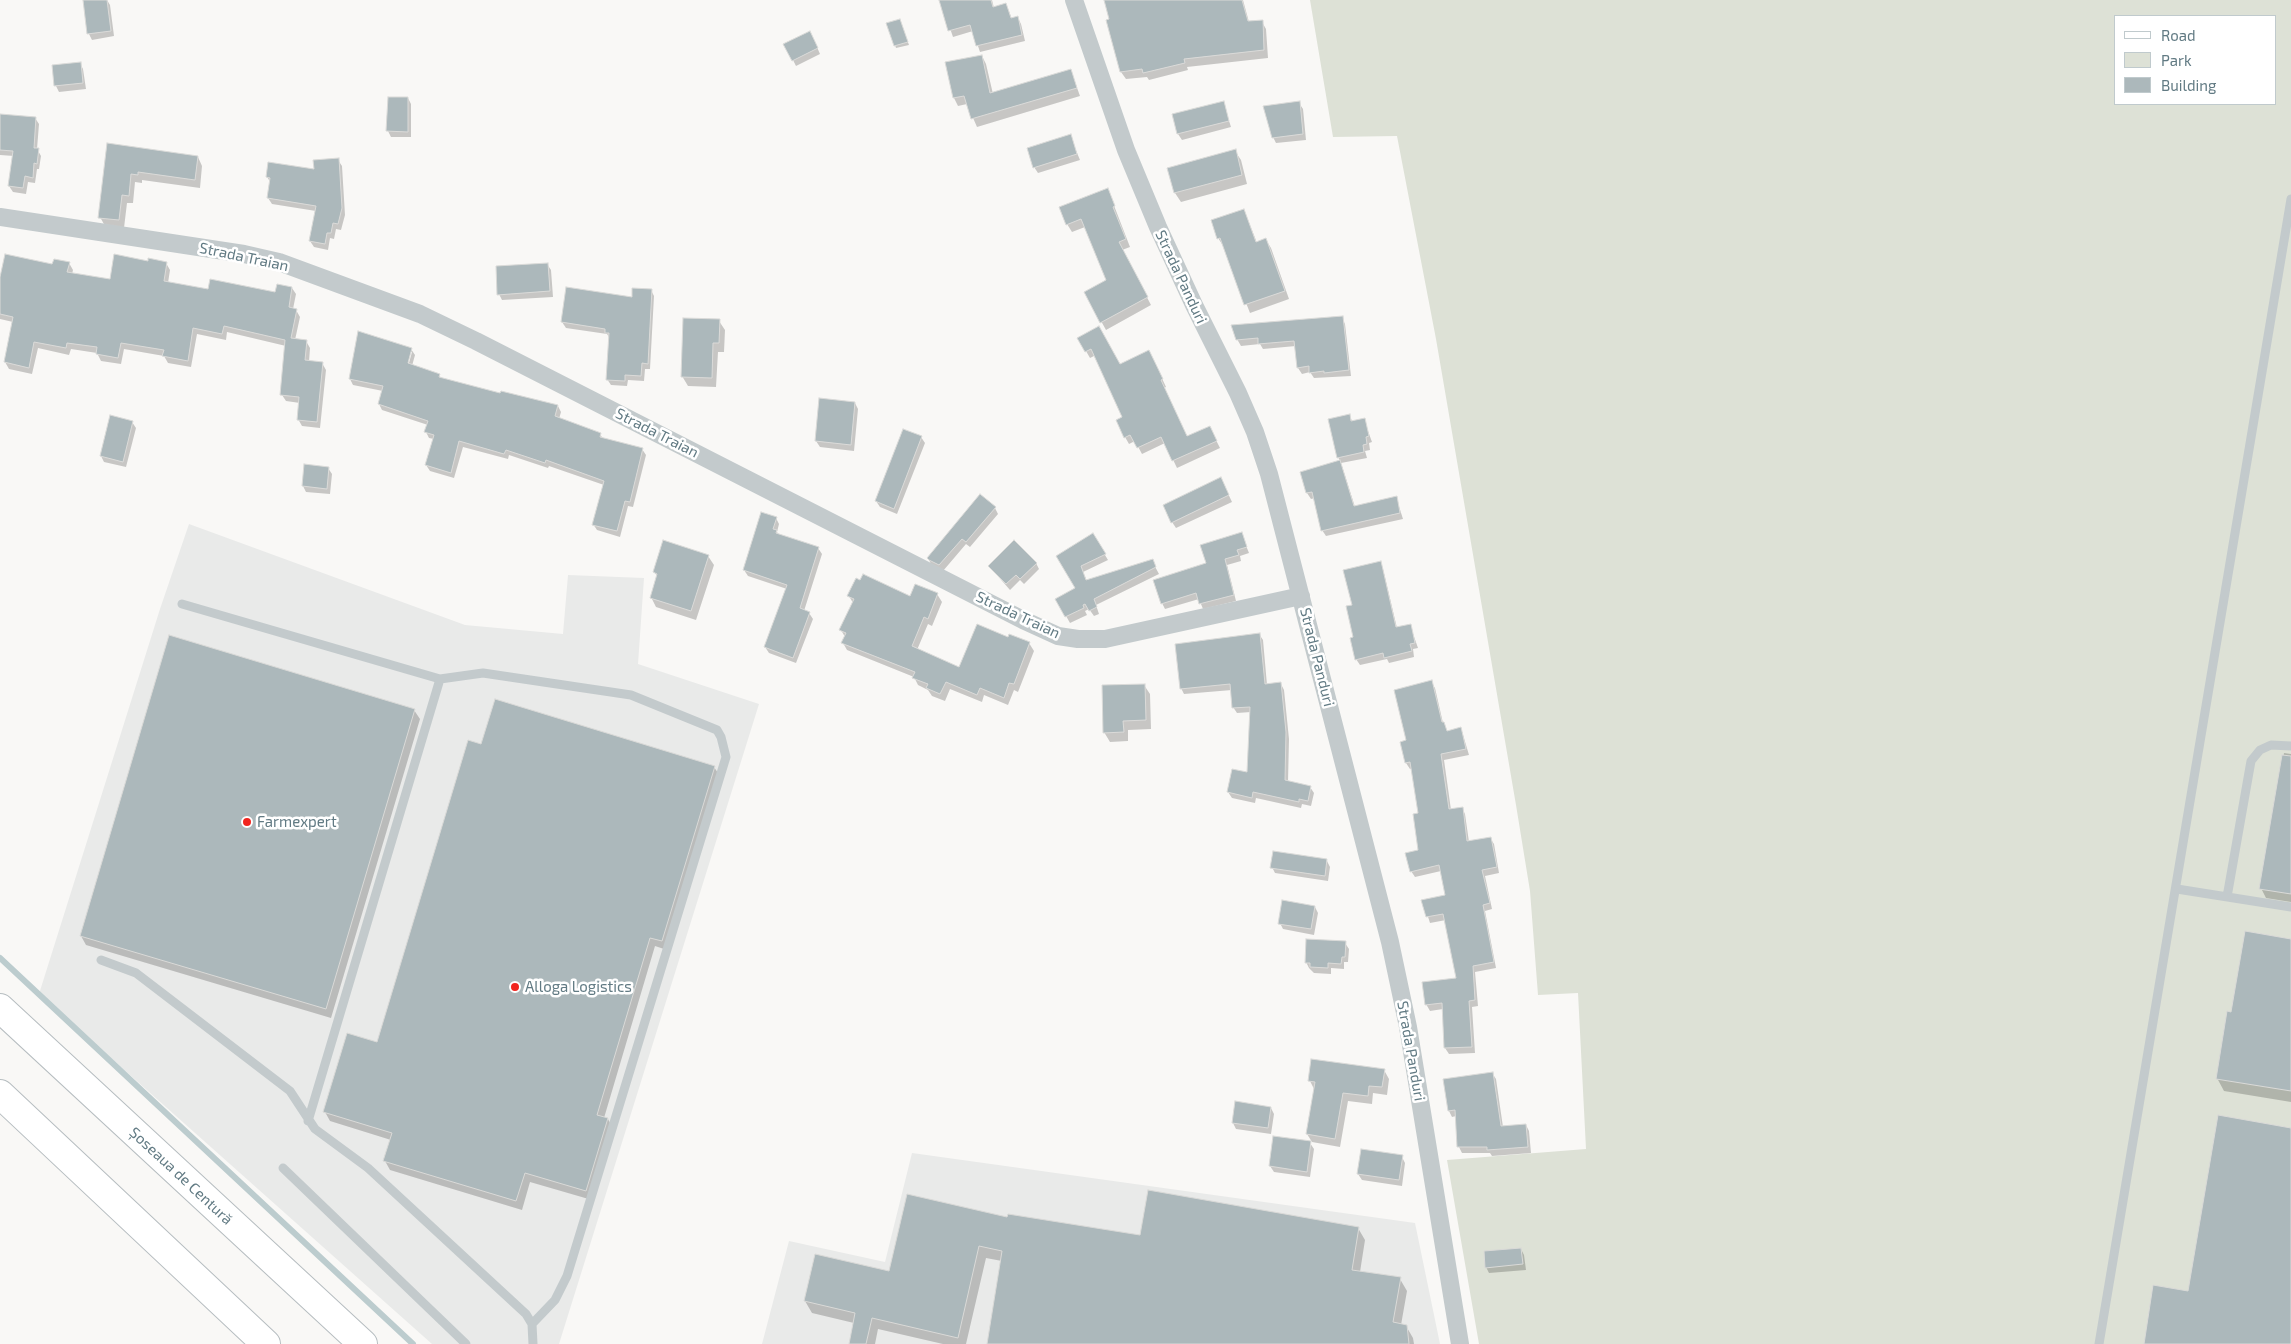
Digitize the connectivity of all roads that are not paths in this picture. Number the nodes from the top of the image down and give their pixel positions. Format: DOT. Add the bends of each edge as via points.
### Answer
graph roads {
  1 [pos="1074,0"];
  2 [pos="2291,199"];
  3 [pos="0,217"];
  4 [pos="1301,596"];
  5 [pos="182,604"];
  6 [pos="440,679"];
  7 [pos="2291,746"];
  8 [pos="2177,889"];
  9 [pos="2227,897"];
  10 [pos="2291,907"];
  11 [pos="101,960"];
  12 [pos="0,1008"];
  13 [pos="0,1094"];
  14 [pos="308,1121"];
  15 [pos="283,1168"];
  16 [pos="532,1324"];
  17 [pos="266,1344"];
  18 [pos="364,1344"];
  19 [pos="466,1344"];
  20 [pos="533,1344"];
  21 [pos="1460,1344"];
  22 [pos="2099,1344"];
  1 -- 4 [label="street, Strada Panduri" via="1126,150 1158,227 1255,432"];
  2 -- 8 [label="lane"];
  3 -- 4 [label="street, Strada Traian" via="280,262 420,314 1058,636 1105,639"];
  4 -- 21 [label="street, Strada Panduri" via="1390,942 1408,1028"];
  5 -- 6 [label="lane"];
  6 -- 14 [label="lane"];
  6 -- 16 [label="lane" via="483,673 631,695 717,730 726,751 567,1276 555,1300"];
  7 -- 9 [label="lane" via="2270,745 2260,750 2251,761"];
  8 -- 9 [label="lane"];
  8 -- 22 [label="lane"];
  9 -- 10 [label="lane"];
  11 -- 14 [label="lane" via="136,973 290,1091"];
  12 -- 18 [label="main road, Șoseaua de Centură"];
  13 -- 17 [label="main road"];
  14 -- 16 [label="lane" via="378,1177 526,1314"];
  15 -- 19 [label="lane"];
  16 -- 20 [label="lane"];
}
